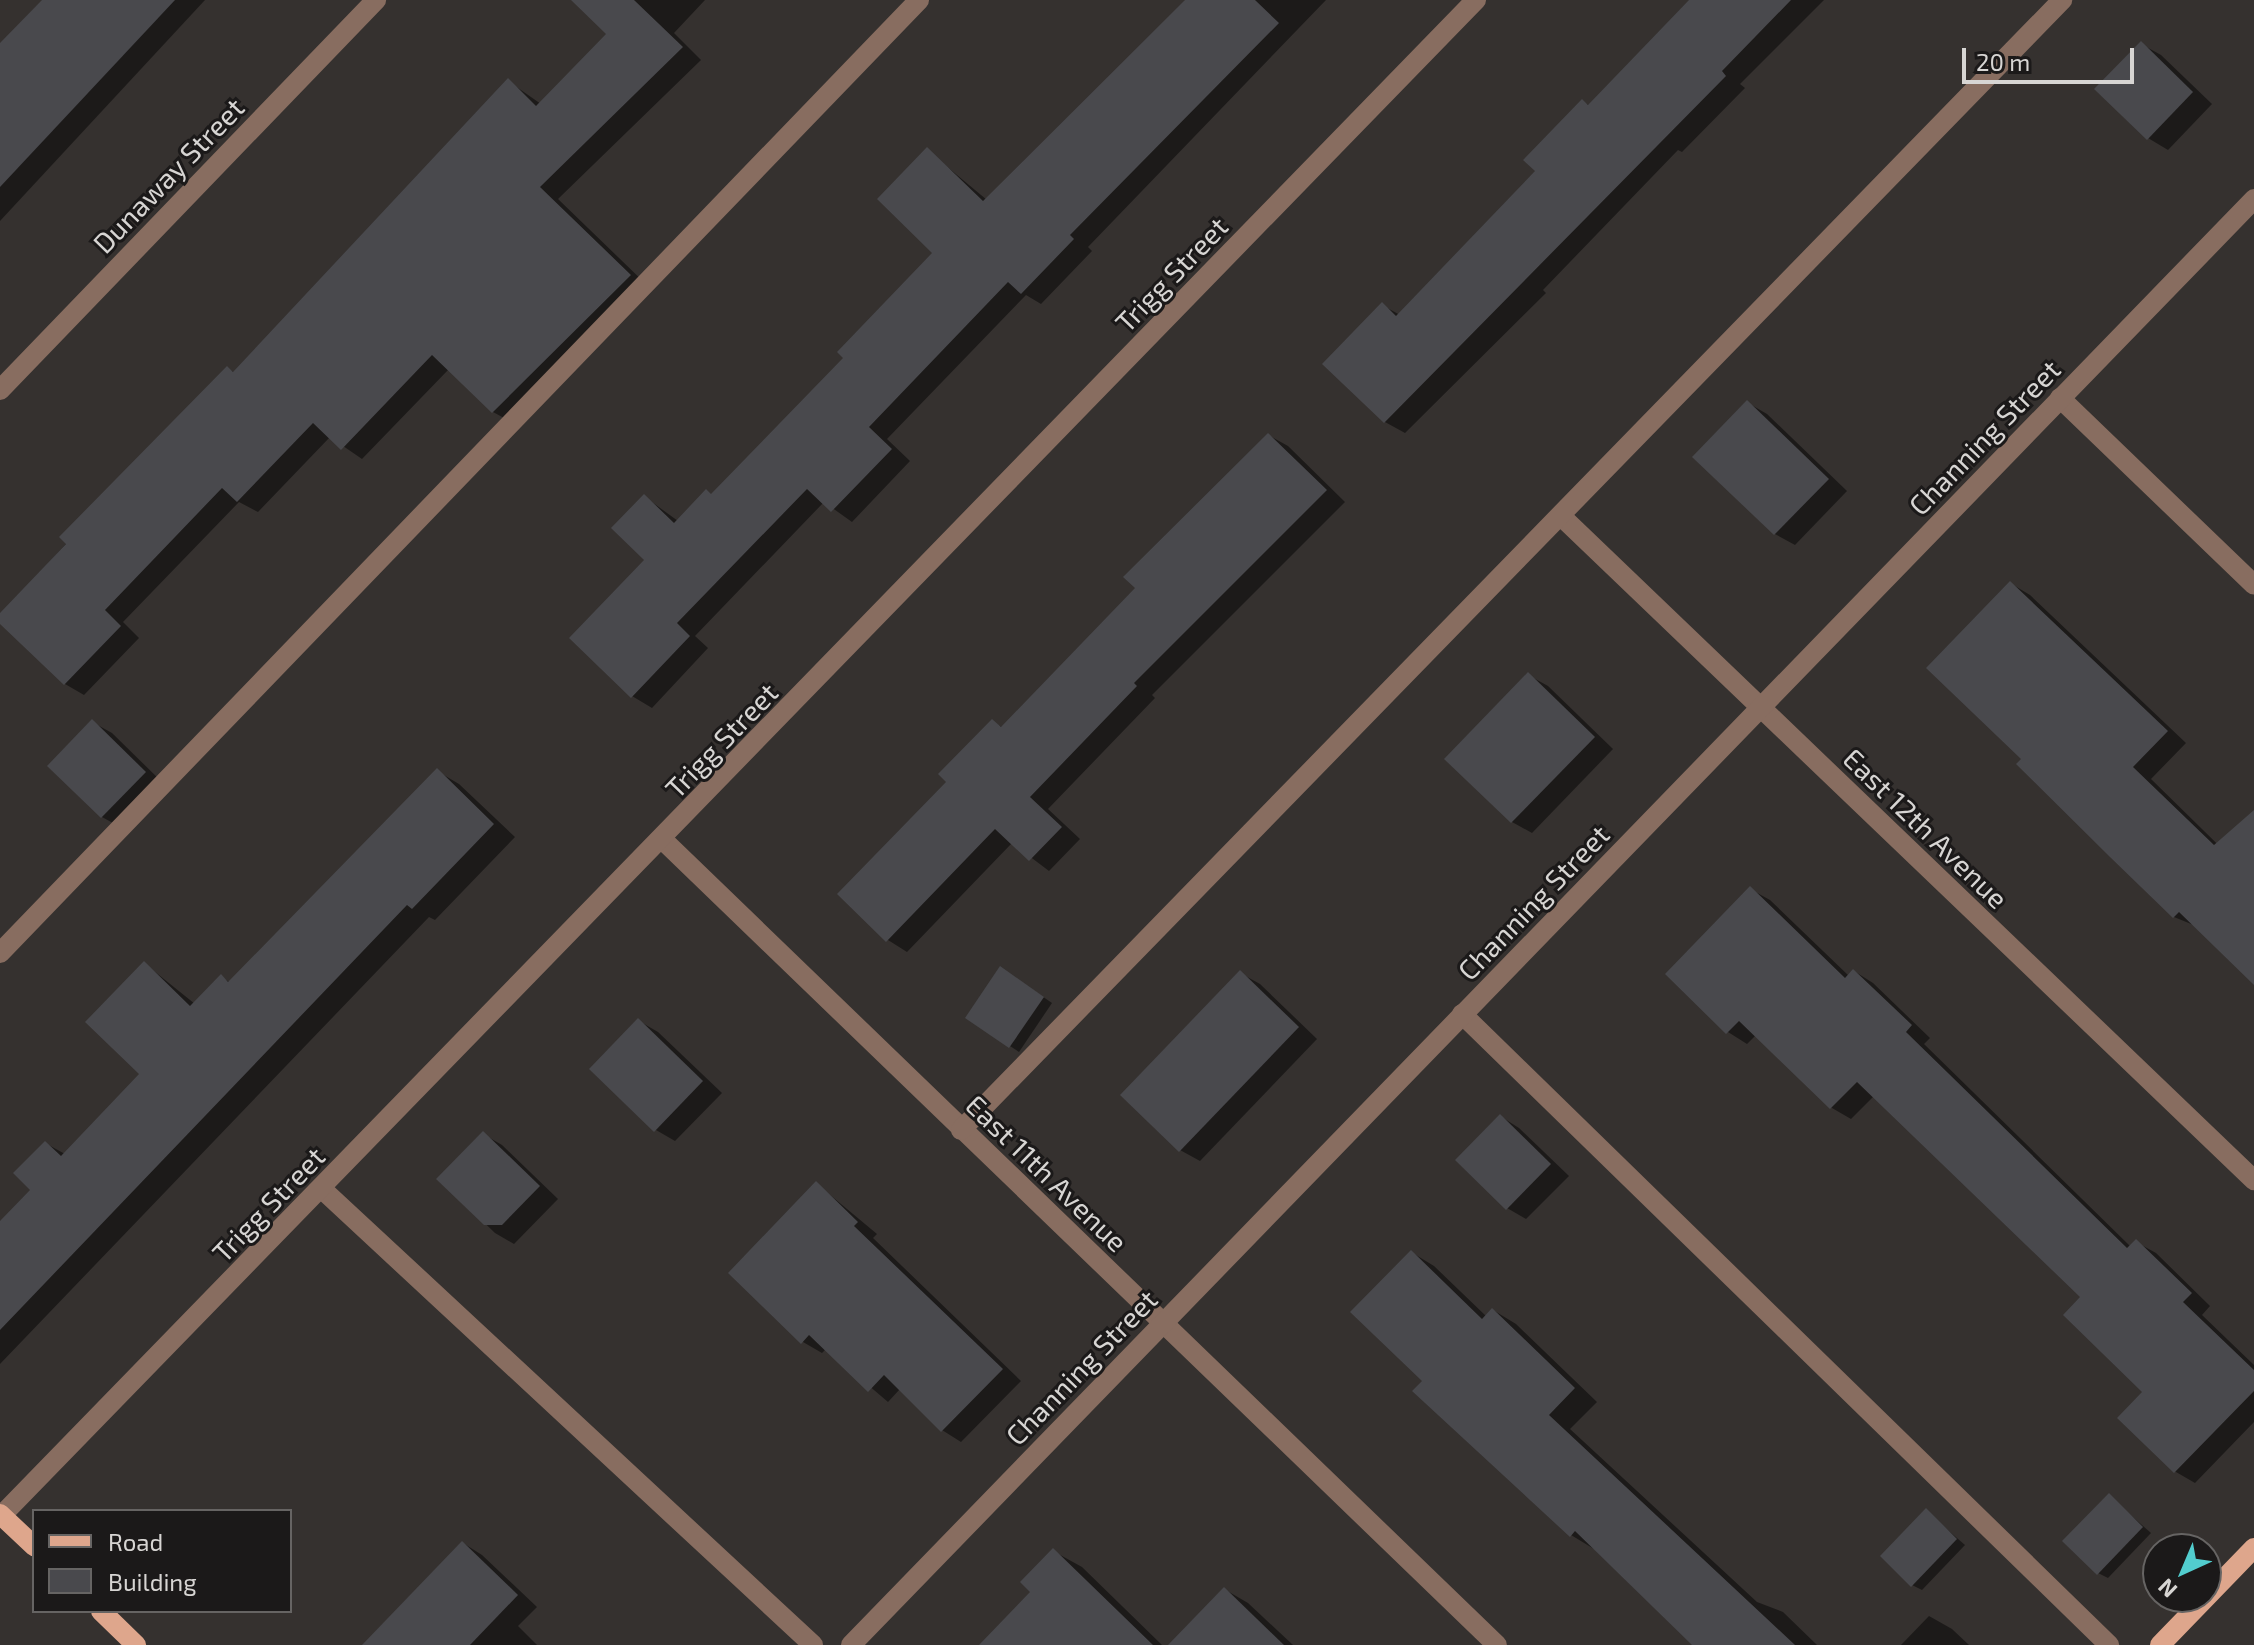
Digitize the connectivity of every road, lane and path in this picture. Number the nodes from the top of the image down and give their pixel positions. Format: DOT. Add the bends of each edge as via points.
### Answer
graph roads {
  1 [pos="376,0"];
  2 [pos="919,0"];
  3 [pos="1476,0"];
  4 [pos="2062,0"];
  5 [pos="2254,199"];
  6 [pos="0,390"];
  7 [pos="2060,398"];
  8 [pos="1561,516"];
  9 [pos="2254,585"];
  10 [pos="1760,709"];
  11 [pos="663,840"];
  12 [pos="0,953"];
  13 [pos="1462,1014"];
  14 [pos="961,1130"];
  15 [pos="2254,1180"];
  16 [pos="322,1189"];
  17 [pos="1161,1324"];
  18 [pos="1,1514"];
  19 [pos="32,1544"];
  20 [pos="2254,1548"];
  21 [pos="103,1613"];
  22 [pos="136,1645"];
  23 [pos="813,1645"];
  24 [pos="851,1645"];
  25 [pos="1497,1645"];
  26 [pos="2109,1645"];
  27 [pos="2160,1645"];
  1 -- 6 [label="street, Dunaway Street"];
  2 -- 12 [label="street"];
  3 -- 11 [label="street, Trigg Street"];
  4 -- 8 [label="street"];
  5 -- 7 [label="street, Channing Street"];
  7 -- 9 [label="street"];
  7 -- 10 [label="street, Channing Street"];
  8 -- 10 [label="street, East 12th Avenue"];
  8 -- 14 [label="street"];
  10 -- 13 [label="street, Channing Street"];
  10 -- 15 [label="street, East 12th Avenue"];
  11 -- 14 [label="street, East 11th Avenue"];
  11 -- 16 [label="street, Trigg Street"];
  13 -- 17 [label="street, Channing Street"];
  13 -- 26 [label="street"];
  14 -- 17 [label="street, East 11th Avenue"];
  16 -- 18 [label="street, Trigg Street"];
  16 -- 23 [label="street"];
  17 -- 24 [label="street, Channing Street"];
  17 -- 25 [label="street, East 11th Avenue"];
  18 -- 19 [label="main road"];
  20 -- 27 [label="main road"];
  21 -- 22 [label="main road"];
}
